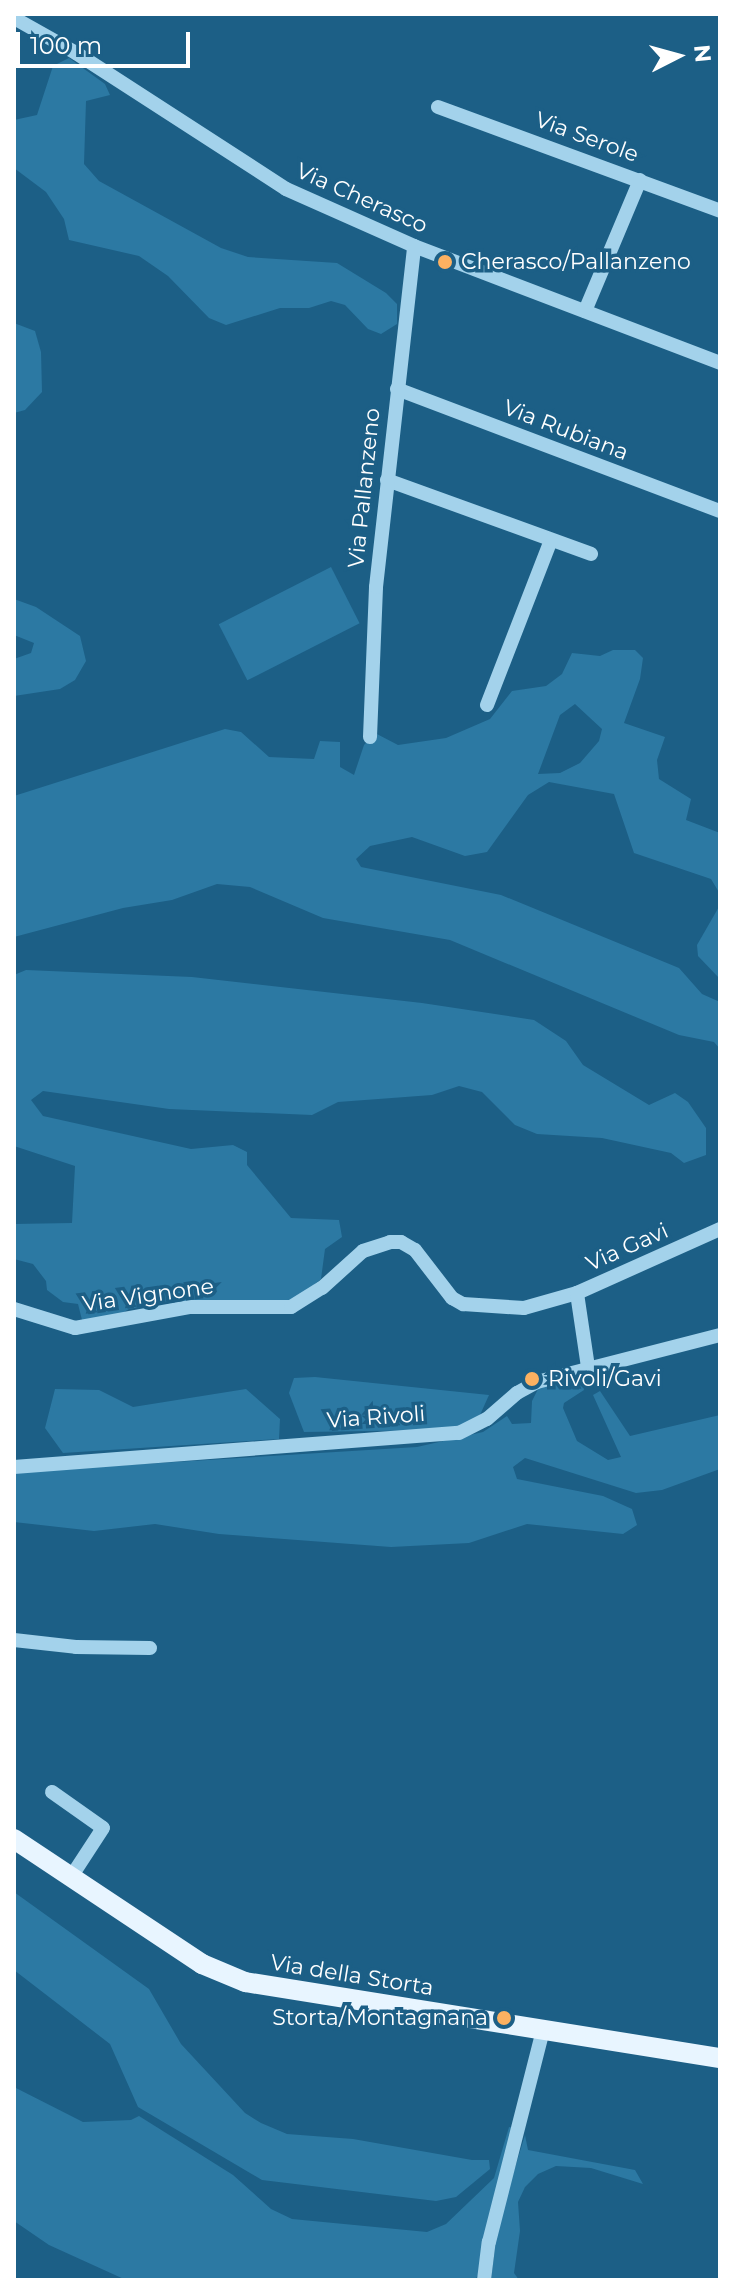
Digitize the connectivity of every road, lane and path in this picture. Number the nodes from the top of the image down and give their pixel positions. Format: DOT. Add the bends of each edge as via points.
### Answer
graph roads {
  1 [pos="14,18"];
  2 [pos="438,107"];
  3 [pos="640,180"];
  4 [pos="720,211"];
  5 [pos="414,246"];
  6 [pos="585,311"];
  7 [pos="720,363"];
  8 [pos="397,389"];
  9 [pos="387,480"];
  10 [pos="720,511"];
  11 [pos="551,540"];
  12 [pos="591,554"];
  13 [pos="487,705"];
  14 [pos="370,737"];
  15 [pos="720,1229"];
  16 [pos="577,1293"];
  17 [pos="14,1309"];
  18 [pos="720,1335"];
  19 [pos="588,1367"];
  20 [pos="14,1467"];
  21 [pos="14,1640"];
  22 [pos="150,1648"];
  23 [pos="52,1792"];
  24 [pos="14,1839"];
  25 [pos="71,1877"];
  26 [pos="543,2030"];
  27 [pos="720,2058"];
  28 [pos="484,2280"];
  1 -- 5 [label="street, Via Cherasco" via="286,189"];
  2 -- 3 [label="street, Via Serole"];
  3 -- 4 [label="street, Via Serole"];
  3 -- 6 [label="street"];
  5 -- 6 [label="street, Via Cherasco"];
  5 -- 8 [label="street, Via Pallanzeno"];
  6 -- 7 [label="street, Via Cherasco"];
  8 -- 9 [label="street, Via Pallanzeno"];
  8 -- 10 [label="street, Via Rubiana"];
  9 -- 11 [label="street"];
  9 -- 14 [label="street, Via Pallanzeno" via="375,597"];
  11 -- 12 [label="street"];
  11 -- 13 [label="street"];
  15 -- 16 [label="street, Via Gavi"];
  16 -- 17 [label="street, Via Vignone" via="515,1309 463,1304 452,1298 415,1250 390,1242 363,1251 322,1288 291,1307 189,1307 75,1328"];
  16 -- 19 [label="street, Via Gavi"];
  18 -- 19 [label="street, Via Rivoli"];
  19 -- 20 [label="street, Via Rivoli" via="526,1388 459,1433"];
  21 -- 22 [label="street"];
  23 -- 25 [label="street" via="103,1828"];
  24 -- 25 [label="main road, Via della Storta"];
  25 -- 26 [label="main road, Via della Storta" via="202,1964 231,1977"];
  26 -- 27 [label="main road, Via della Storta"];
  26 -- 28 [label="street"];
}
